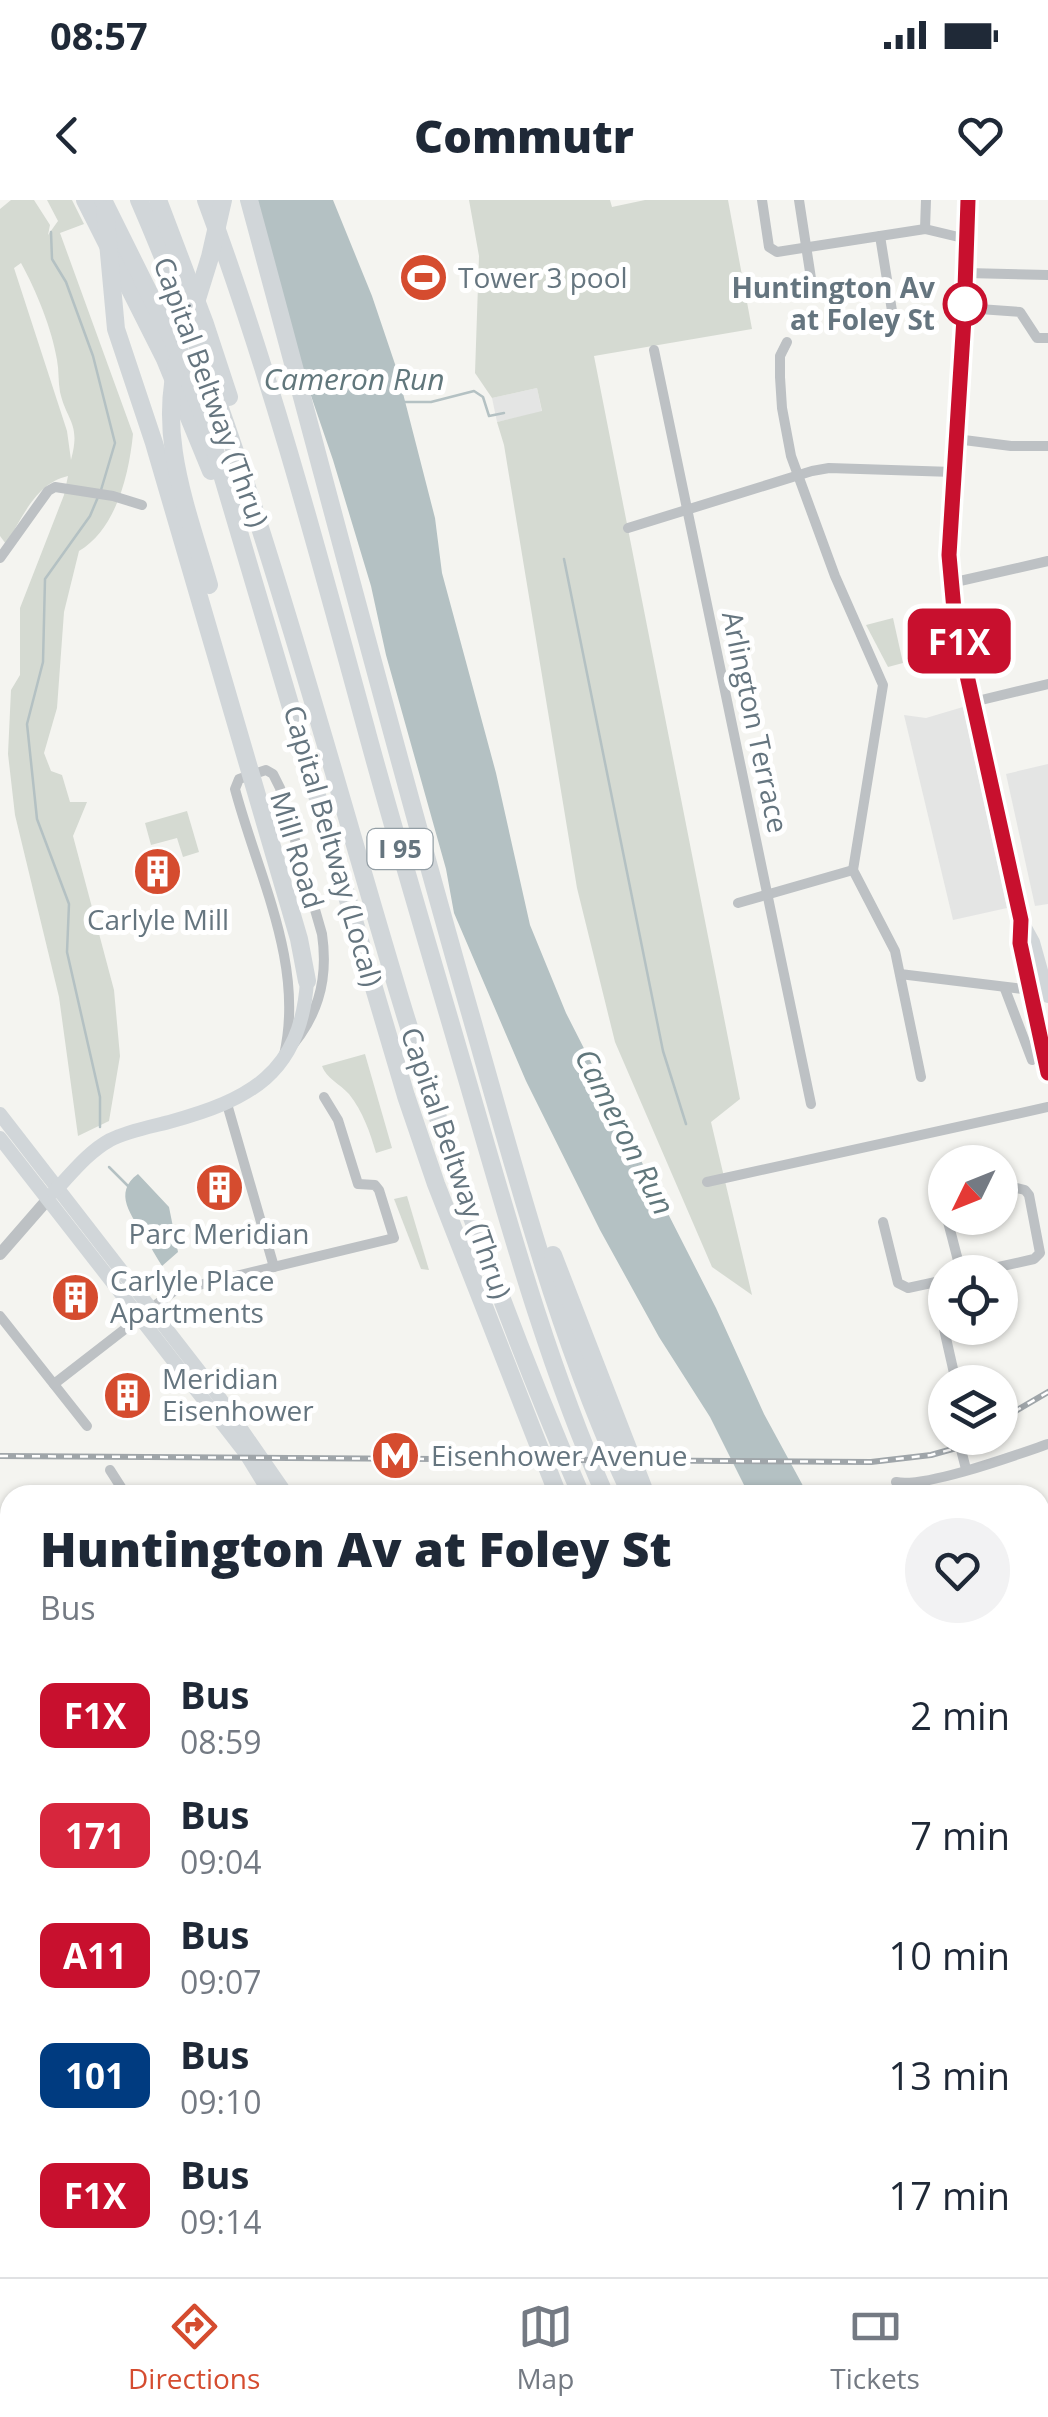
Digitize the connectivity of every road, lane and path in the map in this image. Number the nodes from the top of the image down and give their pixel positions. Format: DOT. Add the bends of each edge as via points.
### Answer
graph roads {
  1 [pos="85,200"];
  2 [pos="104,200"];
  3 [pos="139,200"];
  4 [pos="158,200"];
  5 [pos="206,200"];
  6 [pos="223,200"];
  7 [pos="249,200"];
  8 [pos="762,200"];
  9 [pos="799,200"];
  10 [pos="926,200"];
  11 [pos="968,200"];
  12 [pos="967,219"];
  13 [pos="926,229"];
  14 [pos="939,230"];
  15 [pos="880,236"];
  16 [pos="966,239"];
  17 [pos="806,248"];
  18 [pos="966,273"];
  19 [pos="1048,274"];
  20 [pos="814,298"];
  21 [pos="965,308"];
  22 [pos="892,317"];
  23 [pos="1048,338"];
  24 [pos="787,342"];
  25 [pos="654,350"];
  26 [pos="956,439"];
  27 [pos="1048,446"];
  28 [pos="954,472"];
  29 [pos="798,476"];
  30 [pos="142,506"];
  31 [pos="688,510"];
  32 [pos="628,528"];
  33 [pos="0,558"];
  34 [pos="1048,560"];
  35 [pos="250,567"];
  36 [pos="951,583"];
  37 [pos="287,606"];
  38 [pos="1048,684"];
  39 [pos="973,702"];
  40 [pos="853,870"];
  41 [pos="768,895"];
  42 [pos="738,904"];
  43 [pos="296,909"];
  44 [pos="1021,920"];
  45 [pos="900,974"];
  46 [pos="307,981"];
  47 [pos="1005,989"];
  48 [pos="1031,991"];
  49 [pos="1048,993"];
  50 [pos="284,1055"];
  51 [pos="1032,1060"];
  52 [pos="1048,1073"];
  53 [pos="921,1078"];
  54 [pos="324,1097"];
  55 [pos="227,1104"];
  56 [pos="811,1104"];
  57 [pos="1048,1107"];
  58 [pos="0,1114"];
  59 [pos="503,1129"];
  60 [pos="0,1138"];
  61 [pos="708,1182"];
  62 [pos="1018,1188"];
  63 [pos="53,1194"];
  64 [pos="883,1222"];
  65 [pos="0,1254"];
  66 [pos="1018,1263"];
  67 [pos="274,1267"];
  68 [pos="928,1284"];
  69 [pos="144,1313"];
  70 [pos="0,1316"];
  71 [pos="54,1384"];
  72 [pos="87,1426"];
  73 [pos="1048,1444"];
  74 [pos="963,1455"];
  75 [pos="966,1468"];
  76 [pos="110,1470"];
  77 [pos="896,1482"];
  78 [pos="120,1485"];
  79 [pos="265,1485"];
  80 [pos="280,1485"];
  81 [pos="554,1485"];
  82 [pos="578,1485"];
  83 [pos="601,1485"];
  84 [pos="627,1485"];
  85 [pos="642,1485"];
  1 -- 35 [label="highway" via="165,359"];
  2 -- 35 [label="highway, Capital Beltway (Local) / I 95" via="193,389"];
  2 -- 43 [label="highway" via="116,330"];
  3 -- 37 [label="highway, Capital Beltway (Thru) / I 95" via="218,402"];
  4 -- 37 [label="highway" via="206,324"];
  5 -- 83 [label="highway, Capital Beltway (Thru) / I 95" via="272,396 524,1274"];
  6 -- 43 [label="highway" via="174,374 170,441"];
  7 -- 59 [label="highway, I 95" via="402,781"];
  8 -- 17 [label="street" via="772,250"];
  9 -- 17 [label="street"];
  10 -- 13 [label="street"];
  11 -- 12 [label="main road"];
  12 -- 14 [label="street"];
  12 -- 16 [label="main road"];
  13 -- 14 [label="street"];
  13 -- 15 [label="street"];
  14 -- 16 [label="street"];
  15 -- 17 [label="street"];
  15 -- 22 [label="street"];
  16 -- 18 [label="main road"];
  17 -- 20 [label="street"];
  18 -- 19 [label="street"];
  18 -- 21 [label="main road"];
  21 -- 23 [label="street" via="1020,312 1037,338"];
  21 -- 26 [label="main road"];
  24 -- 29 [label="street" via="780,360 782,408"];
  25 -- 31 [label="street, Arlington Terrace"];
  26 -- 27 [label="street"];
  26 -- 28 [label="main road"];
  28 -- 29 [label="street" via="829,468"];
  28 -- 36 [label="main road"];
  29 -- 31 [label="street"];
  29 -- 40 [label="street" via="883,685"];
  30 -- 33 [label="street" via="64,486 48,491"];
  31 -- 32 [label="street"];
  31 -- 41 [label="street, Arlington Terrace"];
  34 -- 36 [label="street"];
  35 -- 81 [label="highway, Capital Beltway (Local) / I 95" via="406,1096"];
  36 -- 39 [label="main road"];
  37 -- 82 [label="highway, Capital Beltway (Thru) / I 95" via="434,1108"];
  38 -- 39 [label="street"];
  39 -- 44 [label="main road"];
  40 -- 41 [label="street"];
  40 -- 45 [label="street"];
  41 -- 42 [label="street"];
  41 -- 56 [label="street, Arlington Terrace"];
  43 -- 46 [label="highway"];
  44 -- 48 [label="main road"];
  44 -- 49 [label="main road"];
  45 -- 47 [label="street"];
  45 -- 53 [label="street"];
  46 -- 50 [label="main road, Mill Road"];
  47 -- 48 [label="street"];
  47 -- 51 [label="street"];
  48 -- 49 [label="street"];
  48 -- 52 [label="main road"];
  50 -- 50 [label="street, Mill Road" via="315,1012 324,955 280,788 266,770 239,779 236,789 288,973"];
  50 -- 55 [label="main road, Mill Road" via="262,1083"];
  54 -- 67 [label="street" via="358,1184 379,1190 394,1238"];
  55 -- 63 [label="main road, Mill Road" via="114,1138"];
  55 -- 67 [label="street"];
  57 -- 61 [label="street"];
  58 -- 63 [label="main road"];
  59 -- 84 [label="highway, I 95" via="573,1352"];
  59 -- 85 [label="highway"];
  60 -- 63 [label="main road"];
  62 -- 66 [label="street" via="1029,1195 1040,1253"];
  63 -- 65 [label="street, Mill Road"];
  63 -- 69 [label="main road"];
  64 -- 68 [label="street" via="898,1283"];
  67 -- 69 [label="street" via="174,1291"];
  69 -- 71 [label="street"];
  69 -- 79 [label="main road"];
  69 -- 80 [label="main road" via="246,1432"];
  70 -- 71 [label="street"];
  71 -- 72 [label="street"];
  73 -- 75 [label="street"];
  74 -- 75 [label="street"];
  75 -- 77 [label="street"];
  76 -- 78 [label="street"];
}
